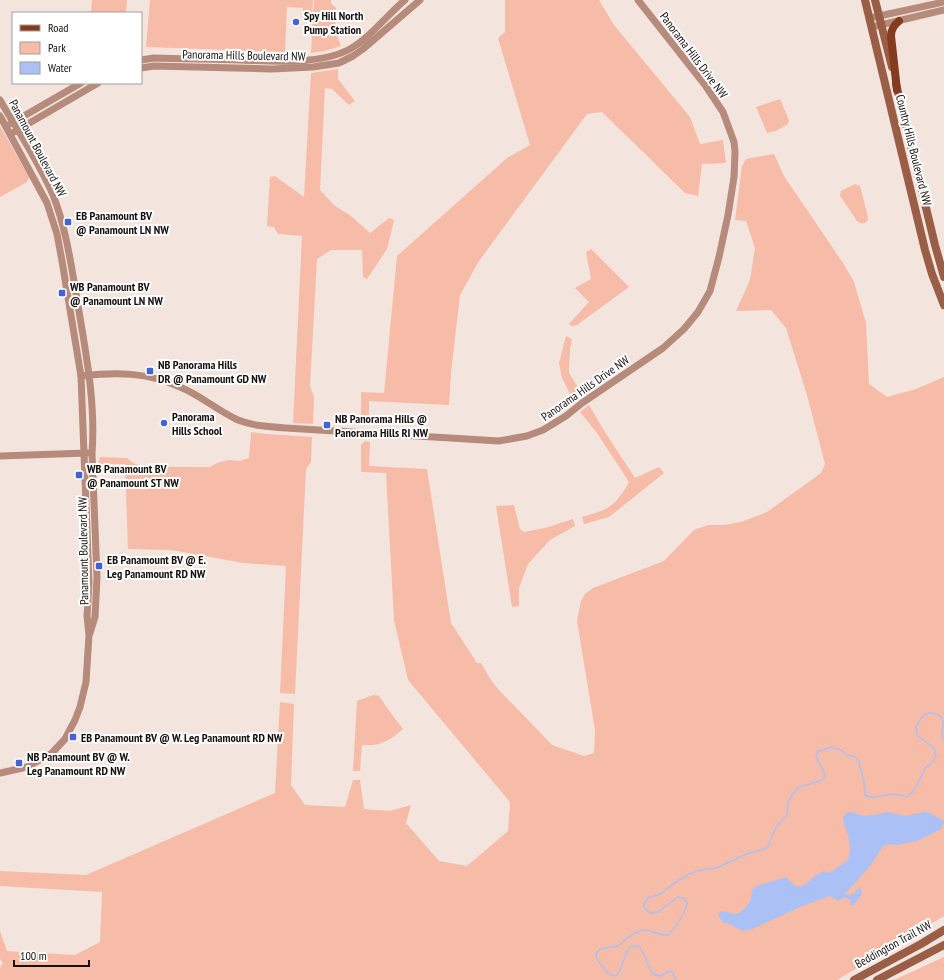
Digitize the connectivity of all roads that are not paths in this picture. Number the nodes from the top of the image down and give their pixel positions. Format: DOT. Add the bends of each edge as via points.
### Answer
graph roads {
  1 [pos="420,0"];
  2 [pos="638,0"];
  3 [pos="865,0"];
  4 [pos="875,0"];
  5 [pos="403,1"];
  6 [pos="944,2"];
  7 [pos="408,9"];
  8 [pos="944,10"];
  9 [pos="879,16"];
  10 [pos="870,18"];
  11 [pos="899,21"];
  12 [pos="882,25"];
  13 [pos="872,27"];
  14 [pos="142,60"];
  15 [pos="142,68"];
  16 [pos="79,84"];
  17 [pos="96,84"];
  18 [pos="897,90"];
  19 [pos="0,100"];
  20 [pos="0,116"];
  21 [pos="13,122"];
  22 [pos="6,126"];
  23 [pos="18,130"];
  24 [pos="11,134"];
  25 [pos="944,277"];
  26 [pos="944,305"];
  27 [pos="89,375"];
  28 [pos="81,376"];
  29 [pos="88,453"];
  30 [pos="0,456"];
  31 [pos="0,773"];
  32 [pos="944,926"];
  33 [pos="944,930"];
  34 [pos="927,940"];
  35 [pos="944,945"];
  36 [pos="854,980"];
  37 [pos="877,980"];
  1 -- 7 [label="street, Panorama Hills Boulevard NW"];
  2 -- 27 [label="street, Panorama Hills Drive NW" via="705,85 722,112 734,142 735,152 728,215 710,291 698,312 663,348 566,416 543,430 507,441 266,427 238,420 183,388 157,378 139,374"];
  3 -- 10 [label="main road, Country Hills Boulevard NW"];
  4 -- 9 [label="main road, Country Hills Boulevard NW"];
  5 -- 7 [label="street"];
  5 -- 14 [label="street, Panorama Hills Boulevard NW" via="360,42 350,49 322,59"];
  6 -- 9 [label="street"];
  7 -- 15 [label="street, Panorama Hills Boulevard NW" via="363,49 339,63 280,69"];
  8 -- 11 [label="street"];
  9 -- 10 [label="street"];
  9 -- 12 [label="main road, Country Hills Boulevard NW"];
  10 -- 13 [label="main road, Country Hills Boulevard NW"];
  11 -- 12 [label="street"];
  11 -- 18 [label="main road" via="893,26 890,36"];
  12 -- 13 [label="street"];
  12 -- 18 [label="main road, Country Hills Boulevard NW"];
  13 -- 26 [label="main road, Country Hills Boulevard NW" via="932,274"];
  16 -- 21 [label="street"];
  17 -- 23 [label="street"];
  18 -- 25 [label="main road, Country Hills Boulevard NW"];
  19 -- 21 [label="street, Panamount Boulevard NW"];
  20 -- 22 [label="street, Panamount Boulevard NW"];
  21 -- 22 [label="street"];
  21 -- 23 [label="street, Panamount Boulevard NW"];
  22 -- 24 [label="street, Panamount Boulevard NW"];
  23 -- 24 [label="street"];
  23 -- 27 [label="street, Panamount Boulevard NW" via="53,196 60,217 71,265"];
  24 -- 28 [label="street, Panamount Boulevard NW" via="47,203 57,234"];
  27 -- 28 [label="street, Panorama Hills Drive NW"];
  27 -- 29 [label="street, Panamount Boulevard NW" via="93,440"];
  28 -- 29 [label="street, Panamount Boulevard NW"];
  29 -- 30 [label="street"];
  29 -- 31 [label="street, Panamount Boulevard NW" via="89,635 86,682 80,707 65,739 52,753 27,767"];
  32 -- 34 [label="main road"];
  33 -- 34 [label="main road, Beddington Trail NW"];
  34 -- 36 [label="main road, Beddington Trail NW"];
  35 -- 37 [label="main road, Beddington Trail NW"];
}
